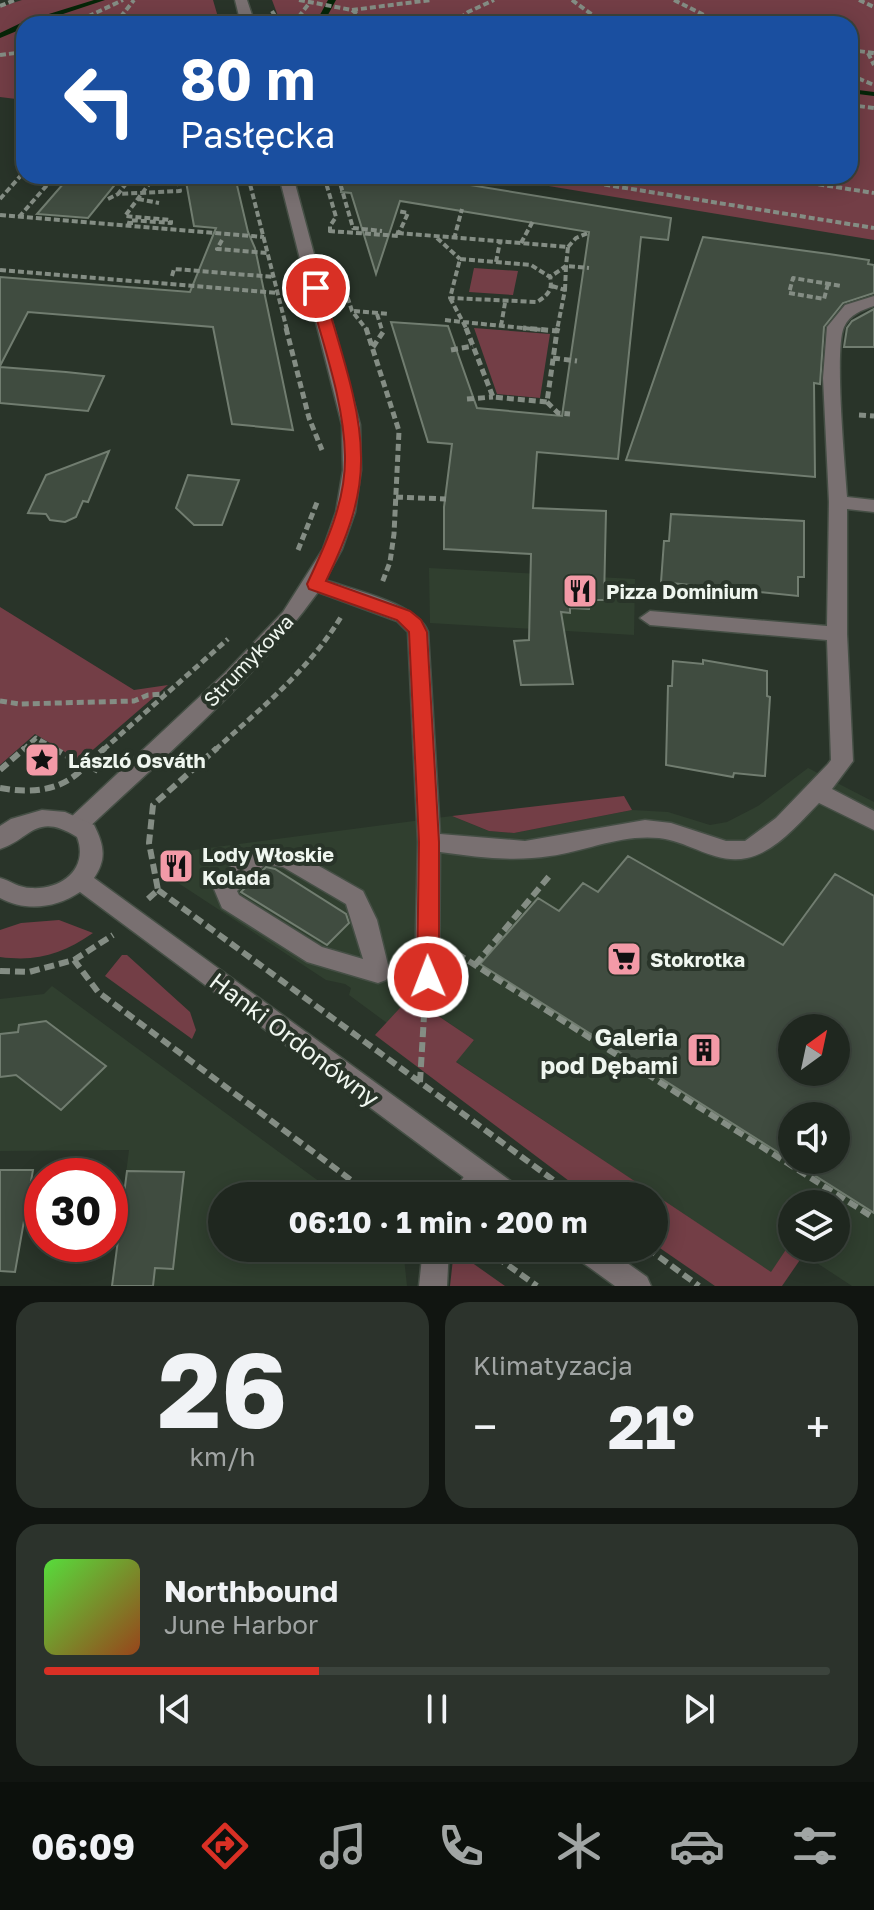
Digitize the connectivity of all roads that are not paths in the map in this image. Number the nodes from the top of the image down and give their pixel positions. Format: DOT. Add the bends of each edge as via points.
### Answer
graph roads {
  1 [pos="288,184"];
  2 [pos="874,301"];
  3 [pos="838,502"];
  4 [pos="874,506"];
  5 [pos="316,584"];
  6 [pos="650,618"];
  7 [pos="837,634"];
  8 [pos="818,792"];
  9 [pos="874,821"];
  10 [pos="77,825"];
  11 [pos="2,835"];
  12 [pos="429,842"];
  13 [pos="80,880"];
  14 [pos="1,890"];
  15 [pos="378,973"];
  16 [pos="438,993"];
  17 [pos="480,1174"];
  18 [pos="474,1182"];
  19 [pos="491,1182"];
  20 [pos="435,1262"];
  21 [pos="604,1262"];
  22 [pos="433,1286"];
  23 [pos="637,1286"];
  1 -- 5 [label="street, Strumykowa" via="352,439 346,512"];
  2 -- 3 [label="street" via="851,308 835,327"];
  3 -- 4 [label="street"];
  3 -- 7 [label="street"];
  5 -- 10 [label="street, Strumykowa" via="263,649"];
  5 -- 12 [label="street" via="415,624"];
  6 -- 7 [label="street"];
  7 -- 8 [label="street" via="842,761"];
  8 -- 9 [label="street"];
  8 -- 12 [label="street" via="753,848 720,849 652,829 541,849"];
  10 -- 11 [label="street" via="41,818"];
  10 -- 13 [label="street" via="93,850"];
  12 -- 16 [label="street" via="427,970"];
  13 -- 14 [label="street" via="42,899"];
  13 -- 17 [label="street, Hanki Ordonówny"];
  15 -- 15 [label="street" via="355,898 323,877 288,859 262,855 225,889 230,901 315,955"];
  17 -- 18 [label="street"];
  17 -- 19 [label="street, Hanki Ordonówny"];
  20 -- 22 [label="street"];
  21 -- 23 [label="street"];
}
